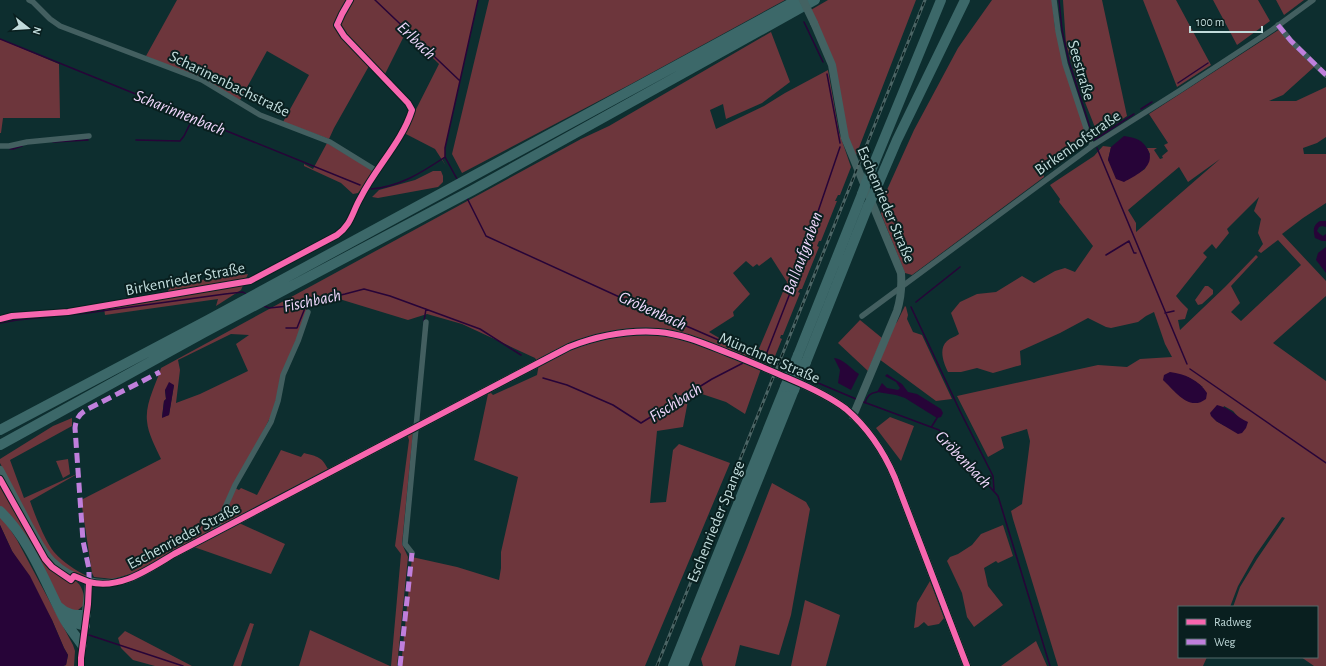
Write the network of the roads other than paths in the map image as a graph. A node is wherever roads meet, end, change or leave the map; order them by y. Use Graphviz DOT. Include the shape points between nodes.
graph roads {
  1 [pos="29,0"];
  2 [pos="350,0"];
  3 [pos="797,0"];
  4 [pos="803,0"];
  5 [pos="815,0"];
  6 [pos="941,0"];
  7 [pos="965,0"];
  8 [pos="1054,0"];
  9 [pos="1313,0"];
  10 [pos="1278,25"];
  11 [pos="1326,75"];
  12 [pos="89,136"];
  13 [pos="0,146"];
  14 [pos="1092,146"];
  15 [pos="377,171"];
  16 [pos="902,286"];
  17 [pos="255,300"];
  18 [pos="308,312"];
  19 [pos="862,316"];
  20 [pos="0,319"];
  21 [pos="426,322"];
  22 [pos="802,358"];
  23 [pos="790,389"];
  24 [pos="853,416"];
  25 [pos="416,427"];
  26 [pos="0,430"];
  27 [pos="0,445"];
  28 [pos="0,470"];
  29 [pos="0,511"];
  30 [pos="215,533"];
  31 [pos="412,553"];
  32 [pos="89,582"];
  33 [pos="59,607"];
  34 [pos="86,615"];
  35 [pos="64,617"];
  36 [pos="85,626"];
  37 [pos="82,645"];
  38 [pos="81,666"];
  39 [pos="673,666"];
  40 [pos="683,666"];
  41 [pos="967,666"];
  1 -- 15 [label="street, Scharinenbachstraße" via="60,26 202,80 260,115 330,142"];
  2 -- 15 [label="street, Birkenrieder Straße" via="337,25 344,36 412,110 402,133"];
  3 -- 17 [label="highway" via="466,180"];
  4 -- 16 [label="street, Eschenrieder Straße, bridge" via="832,65 845,138 898,267"];
  5 -- 17 [label="highway" via="473,190"];
  6 -- 22 [label="highway, bridge" via="866,183"];
  7 -- 22 [label="highway, bridge" via="897,140"];
  8 -- 14 [label="street, Seestraße" via="1065,64"];
  9 -- 10 [label="street, Birkenhofstraße"];
  10 -- 11 [label="street"];
  10 -- 14 [label="street, Birkenhofstraße"];
  12 -- 13 [label="street"];
  14 -- 16 [label="street, Birkenhofstraße"];
  15 -- 20 [label="street, Birkenrieder Straße" via="360,197 345,229 250,281 68,312"];
  16 -- 19 [label="street, Birkenhofstraße"];
  16 -- 24 [label="street, Eschenrieder Straße" via="897,311"];
  17 -- 26 [label="highway"];
  17 -- 27 [label="highway"];
  18 -- 30 [label="street" via="283,375 271,422 235,485 214,530"];
  21 -- 25 [label="street"];
  22 -- 23 [label="highway, bridge"];
  23 -- 39 [label="highway, Eschenrieder Spange"];
  23 -- 40 [label="highway, Eschenrieder Spange"];
  24 -- 25 [label="street, Münchner Straße" via="830,398 754,363 695,340 648,332 612,335 569,347"];
  24 -- 41 [label="street, Münchner Straße" via="878,445 893,472"];
  25 -- 30 [label="street, Eschenrieder Straße"];
  25 -- 31 [label="street" via="405,544"];
  28 -- 32 [label="street, Eschenrieder Straße" via="41,548 65,572"];
  29 -- 33 [label="highway" via="21,536"];
  30 -- 32 [label="street, Eschenrieder Straße" via="128,579 105,583"];
  32 -- 34 [label="street"];
  33 -- 34 [label="highway" via="70,614"];
  33 -- 35 [label="highway"];
  34 -- 36 [label="street"];
  35 -- 36 [label="highway"];
  35 -- 37 [label="highway"];
  36 -- 37 [label="street"];
  37 -- 38 [label="street"];
}
